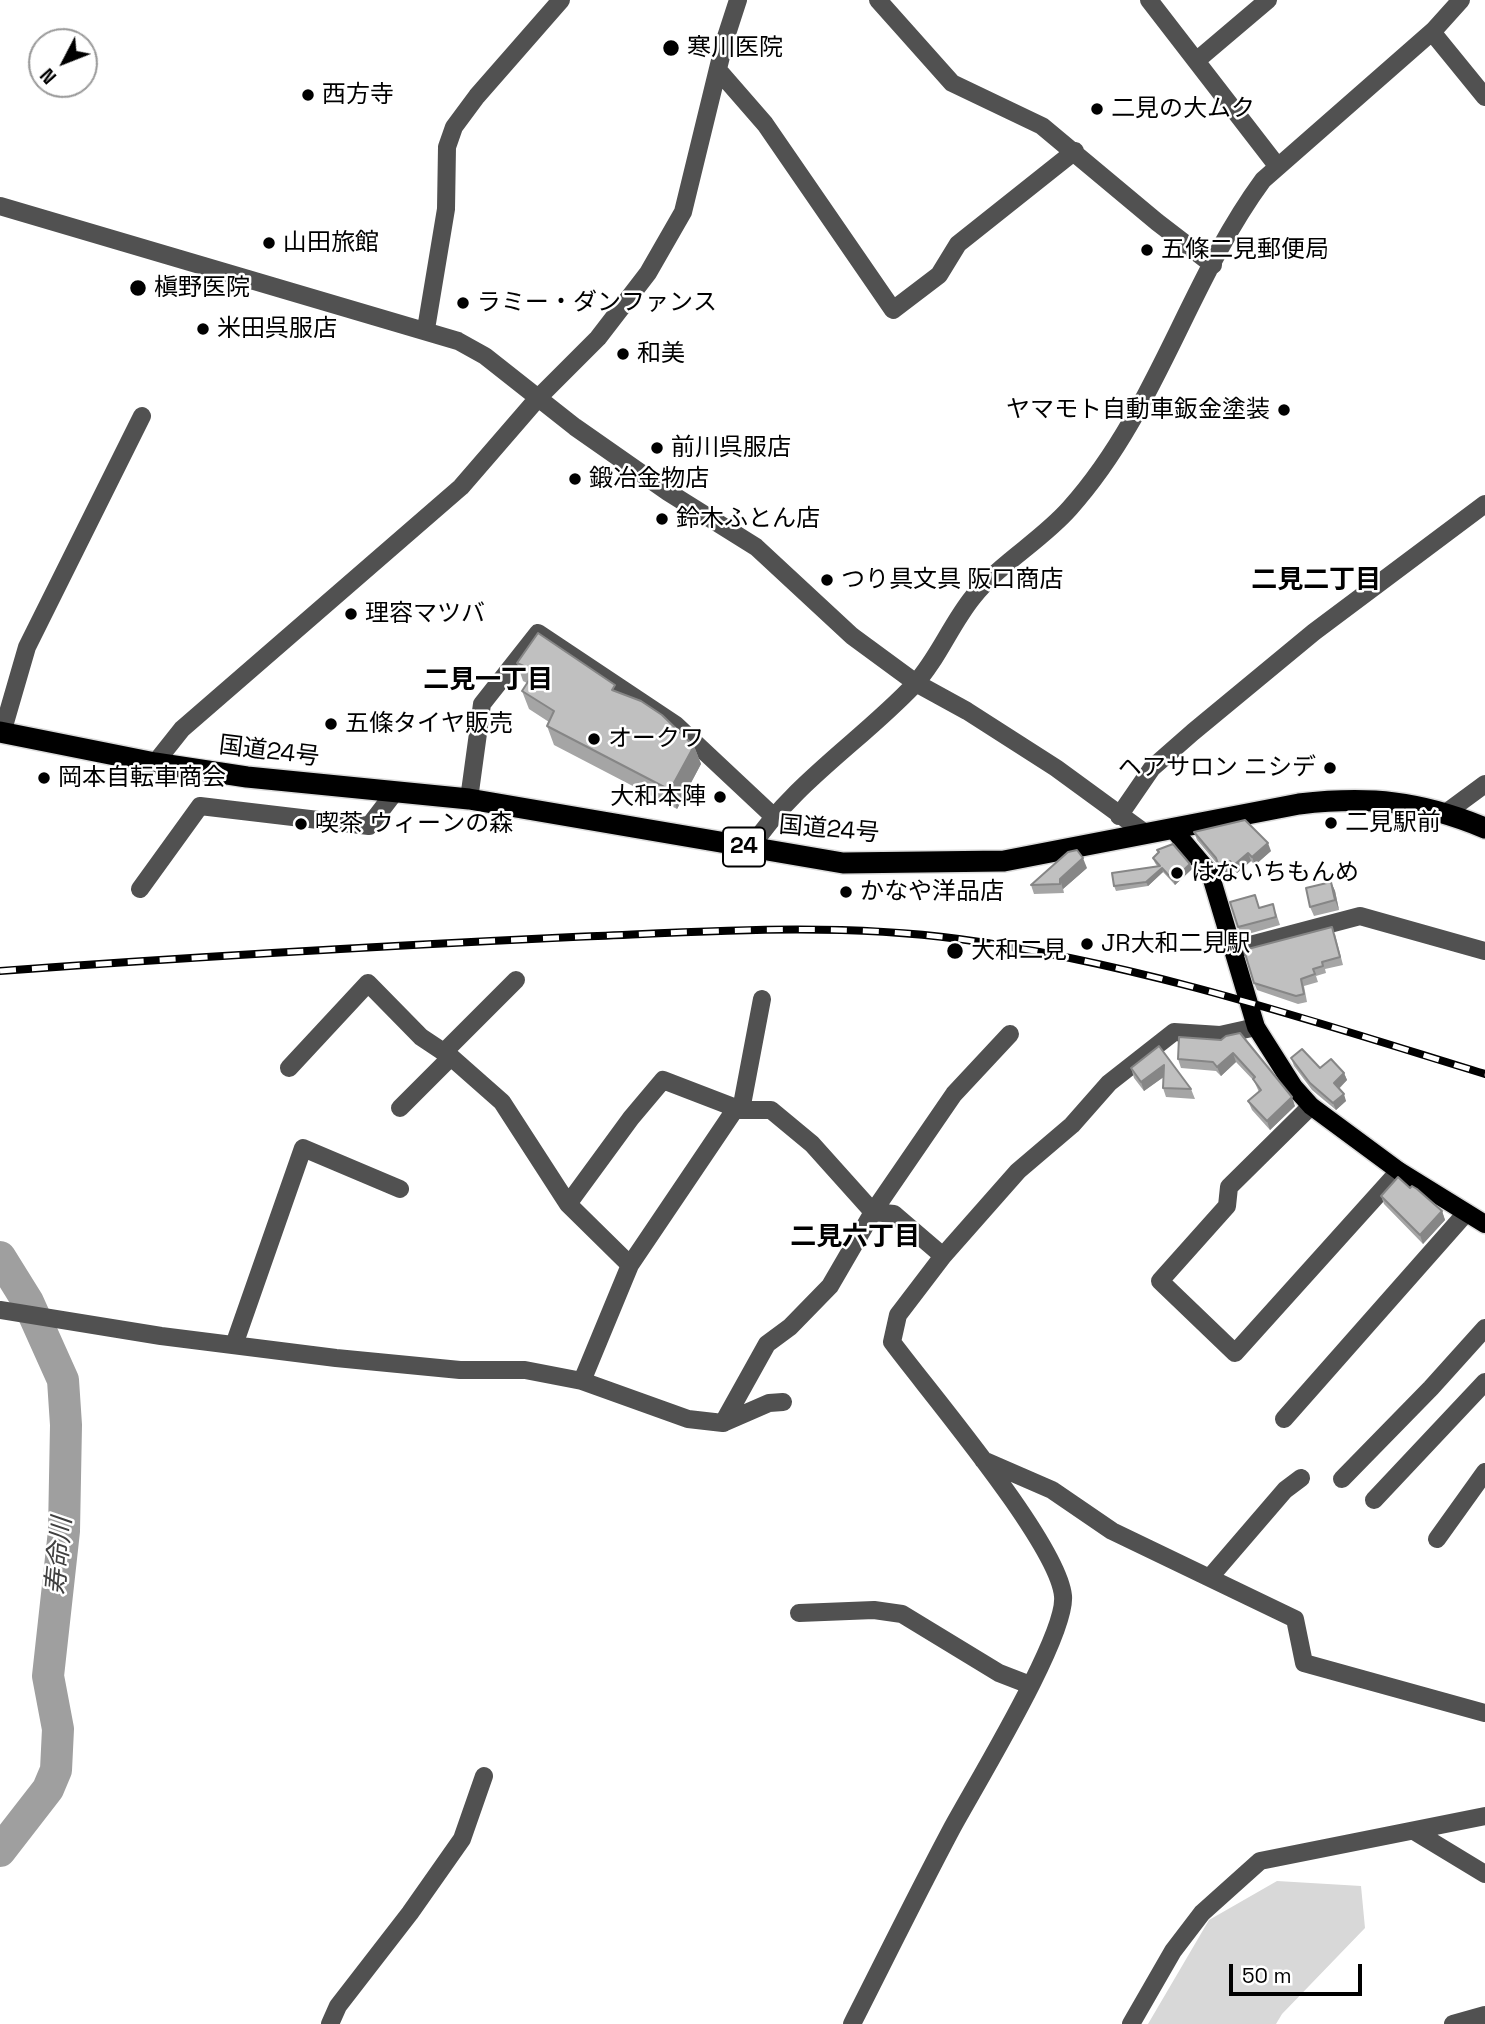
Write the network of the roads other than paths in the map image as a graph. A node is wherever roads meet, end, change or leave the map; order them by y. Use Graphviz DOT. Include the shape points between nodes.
graph roads {
  1 [pos="561,0"];
  2 [pos="738,0"];
  3 [pos="878,0"];
  4 [pos="1150,0"];
  5 [pos="1268,0"];
  6 [pos="1461,0"];
  7 [pos="1432,32"];
  8 [pos="1196,61"];
  9 [pos="718,70"];
  10 [pos="1485,97"];
  11 [pos="1074,150"];
  12 [pos="1278,167"];
  13 [pos="0,206"];
  14 [pos="1213,265"];
  15 [pos="426,329"];
  16 [pos="538,398"];
  17 [pos="142,416"];
  18 [pos="1485,504"];
  19 [pos="916,683"];
  20 [pos="1,733"];
  21 [pos="155,763"];
  22 [pos="1485,784"];
  23 [pos="395,792"];
  24 [pos="469,799"];
  25 [pos="1447,812"];
  26 [pos="772,815"];
  27 [pos="1119,816"];
  28 [pos="1172,828"];
  29 [pos="1485,828"];
  30 [pos="1145,833"];
  31 [pos="750,849"];
  32 [pos="140,889"];
  33 [pos="1235,949"];
  34 [pos="1485,951"];
  35 [pos="516,981"];
  36 [pos="762,999"];
  37 [pos="1256,1027"];
  38 [pos="1010,1034"];
  39 [pos="448,1055"];
  40 [pos="289,1068"];
  41 [pos="1311,1106"];
  42 [pos="400,1108"];
  43 [pos="738,1109"];
  44 [pos="1399,1171"];
  45 [pos="400,1189"];
  46 [pos="568,1204"];
  47 [pos="873,1212"];
  48 [pos="1466,1213"];
  49 [pos="1485,1224"];
  50 [pos="943,1256"];
  51 [pos="630,1265"];
  52 [pos="0,1311"];
  53 [pos="1485,1328"];
  54 [pos="234,1345"];
  55 [pos="582,1381"];
  56 [pos="1485,1382"];
  57 [pos="783,1402"];
  58 [pos="1284,1419"];
  59 [pos="723,1423"];
  60 [pos="979,1458"];
  61 [pos="1485,1472"];
  62 [pos="1301,1478"];
  63 [pos="1342,1479"];
  64 [pos="1374,1500"];
  65 [pos="1437,1539"];
  66 [pos="1211,1576"];
  67 [pos="799,1613"];
  68 [pos="1030,1685"];
  69 [pos="1485,1713"];
  70 [pos="484,1776"];
  71 [pos="1485,1816"];
  72 [pos="1414,1831"];
  73 [pos="1485,1874"];
  74 [pos="1485,2015"];
  75 [pos="330,2024"];
  76 [pos="852,2024"];
  77 [pos="1131,2024"];
  78 [pos="1453,2024"];
  1 -- 15 [label="street" via="454,127 447,147 446,209"];
  2 -- 9 [label="street"];
  3 -- 11 [label="street" via="953,83 1042,126"];
  4 -- 8 [label="street"];
  5 -- 8 [label="street"];
  6 -- 7 [label="street"];
  7 -- 10 [label="street"];
  7 -- 12 [label="street"];
  8 -- 12 [label="street"];
  9 -- 11 [label="street" via="765,124 893,310 939,275 958,244"];
  9 -- 16 [label="street" via="683,212 648,273 598,338"];
  11 -- 14 [label="street"];
  12 -- 14 [label="street" via="1246,204"];
  13 -- 15 [label="street"];
  14 -- 19 [label="street" via="1152,387 1108,458 1071,508 999,568 972,598"];
  15 -- 16 [label="street" via="485,356"];
  16 -- 19 [label="street" via="668,492 756,547 852,636"];
  16 -- 21 [label="street" via="461,487 182,729"];
  17 -- 20 [label="street" via="27,647"];
  18 -- 27 [label="street" via="1314,632 1193,732 1152,768"];
  19 -- 26 [label="street"];
  19 -- 27 [label="street" via="1056,768"];
  20 -- 21 [label="highway, 国道24号 / 24"];
  21 -- 23 [label="highway, 国道24号 / 24"];
  22 -- 25 [label="street"];
  23 -- 24 [label="highway, 国道24号 / 24"];
  23 -- 32 [label="street" via="369,826 200,806"];
  24 -- 26 [label="street" via="482,704 538,633 677,725"];
  24 -- 31 [label="highway, 国道24号 / 24"];
  25 -- 28 [label="highway, 国道24号 / 24" via="1393,801 1346,799"];
  25 -- 29 [label="highway, 国道24号 / 24"];
  26 -- 31 [label="street"];
  27 -- 30 [label="street"];
  28 -- 30 [label="highway, 国道24号 / 24"];
  28 -- 33 [label="main road" via="1210,873"];
  30 -- 31 [label="highway, 国道24号 / 24" via="1004,861 843,863"];
  33 -- 34 [label="street" via="1360,915"];
  33 -- 37 [label="main road"];
  35 -- 39 [label="street"];
  36 -- 43 [label="street"];
  37 -- 41 [label="main road" via="1276,1063"];
  37 -- 50 [label="street" via="1220,1035 1174,1032 1109,1083 1072,1125 1018,1171"];
  38 -- 47 [label="street" via="954,1094"];
  39 -- 40 [label="street" via="421,1037 368,982"];
  39 -- 42 [label="street"];
  39 -- 46 [label="street" via="502,1102"];
  41 -- 44 [label="main road"];
  41 -- 44 [label="street" via="1229,1187 1227,1206 1160,1281 1235,1353"];
  43 -- 46 [label="street" via="663,1080"];
  43 -- 47 [label="street" via="771,1110 812,1144"];
  43 -- 51 [label="street"];
  44 -- 48 [label="main road"];
  45 -- 54 [label="street" via="303,1148"];
  46 -- 51 [label="street"];
  47 -- 50 [label="street" via="894,1214"];
  47 -- 59 [label="street" via="830,1286 767,1344"];
  48 -- 49 [label="main road"];
  48 -- 58 [label="street"];
  50 -- 60 [label="street" via="898,1315 892,1342"];
  51 -- 55 [label="street"];
  52 -- 54 [label="street"];
  53 -- 63 [label="street"];
  54 -- 55 [label="street" via="460,1370 525,1370"];
  55 -- 59 [label="street" via="688,1419"];
  56 -- 64 [label="street"];
  57 -- 59 [label="street" via="769,1403"];
  60 -- 66 [label="street" via="1052,1490 1112,1531"];
  60 -- 68 [label="street" via="1026,1520 1052,1565 1063,1597 1057,1630"];
  61 -- 65 [label="street"];
  62 -- 66 [label="street" via="1285,1490"];
  66 -- 69 [label="street" via="1295,1619 1304,1663"];
  67 -- 68 [label="street" via="874,1610 902,1614 999,1673"];
  68 -- 76 [label="street"];
  70 -- 75 [label="street" via="463,1839 338,2006"];
  71 -- 72 [label="street"];
  72 -- 73 [label="street"];
  72 -- 77 [label="street" via="1260,1861 1202,1913 1173,1951"];
  74 -- 78 [label="street"];
}
